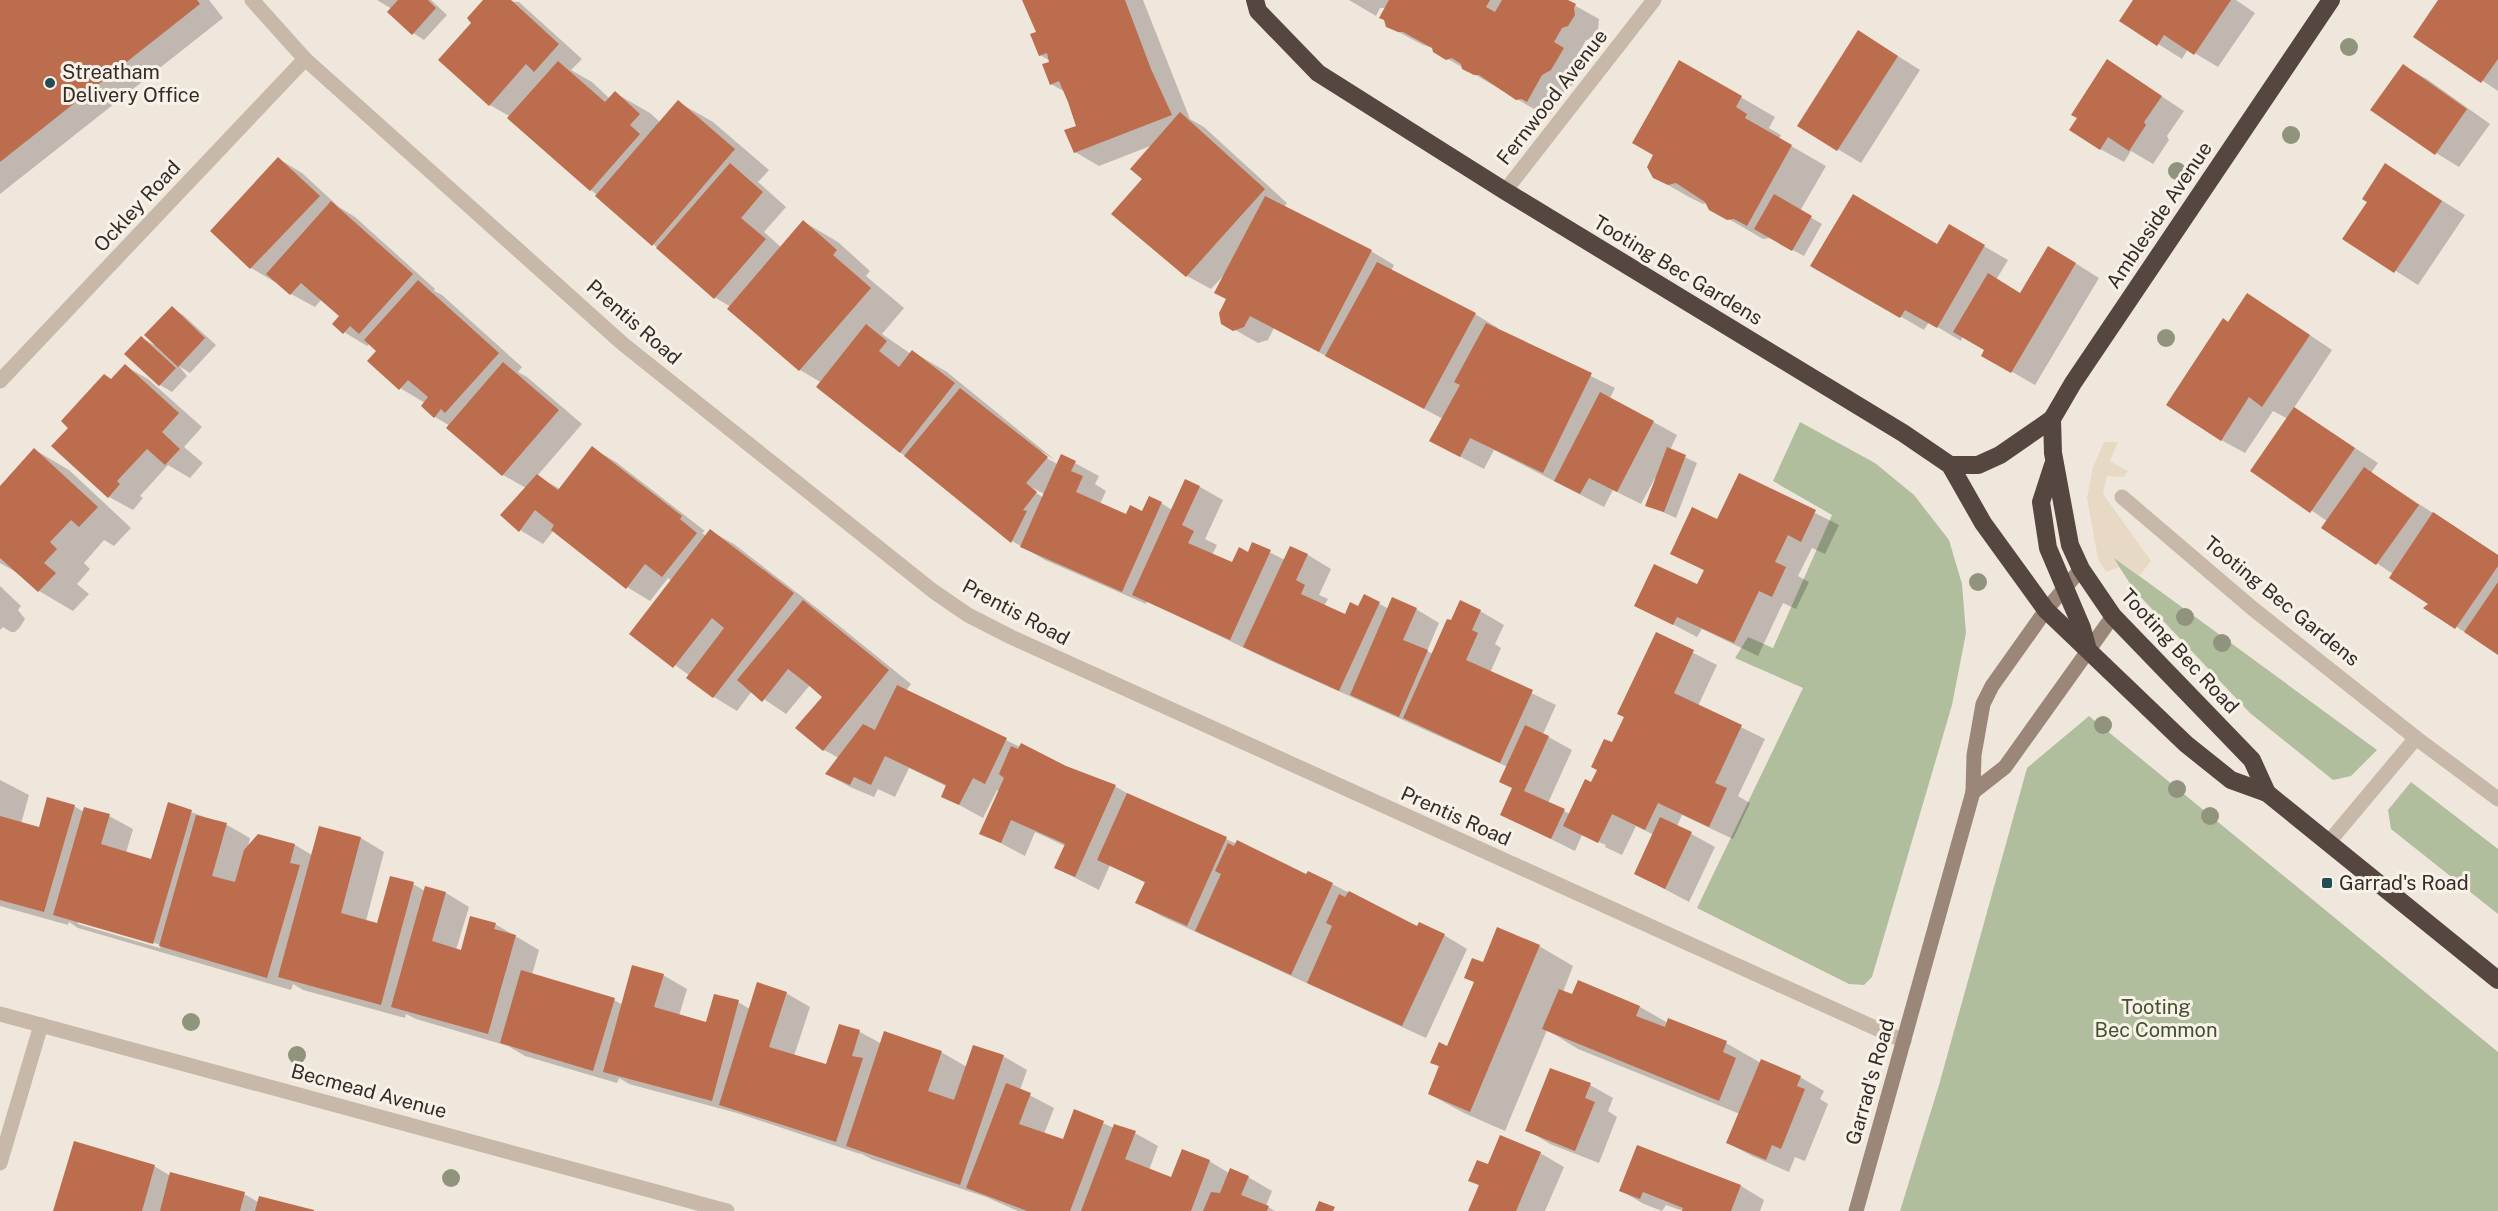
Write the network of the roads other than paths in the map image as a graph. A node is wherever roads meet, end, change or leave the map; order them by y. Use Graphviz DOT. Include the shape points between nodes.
graph roads {
  1 [pos="252,0"];
  2 [pos="1255,0"];
  3 [pos="1654,0"];
  4 [pos="2331,0"];
  5 [pos="305,59"];
  6 [pos="1504,191"];
  7 [pos="0,381"];
  8 [pos="2052,418"];
  9 [pos="1950,465"];
  10 [pos="2053,465"];
  11 [pos="2121,497"];
  12 [pos="2081,569"];
  13 [pos="2064,589"];
  14 [pos="2046,610"];
  15 [pos="2113,616"];
  16 [pos="2088,652"];
  17 [pos="2416,738"];
  18 [pos="1973,792"];
  19 [pos="2267,793"];
  20 [pos="2498,799"];
  21 [pos="2328,843"];
  22 [pos="2498,980"];
  23 [pos="0,1014"];
  24 [pos="41,1024"];
  25 [pos="1904,1041"];
  26 [pos="0,1163"];
  27 [pos="727,1211"];
  28 [pos="1856,1211"];
  1 -- 5 [label="street, Prentis Road"];
  2 -- 6 [label="highway, Tooting Bec Gardens" via="1258,11 1318,73"];
  3 -- 6 [label="street, Fernwood Avenue"];
  4 -- 8 [label="highway, Ambleside Avenue"];
  5 -- 7 [label="street, Ockley Road"];
  5 -- 25 [label="street, Prentis Road" via="623,344 968,615"];
  6 -- 9 [label="highway, Tooting Bec Gardens" via="1904,433"];
  8 -- 9 [label="highway" via="2000,455 1978,465"];
  8 -- 10 [label="highway"];
  9 -- 14 [label="highway, Tooting Bec Gardens" via="1983,523"];
  10 -- 12 [label="highway, Tooting Bec Road" via="2064,502 2070,545"];
  10 -- 13 [label="highway" via="2041,502 2048,548"];
  11 -- 17 [label="street, Tooting Bec Gardens" via="2252,608"];
  12 -- 13 [label="main road, Garrad's Road"];
  12 -- 15 [label="highway, Tooting Bec Road"];
  13 -- 14 [label="main road, Garrad's Road"];
  13 -- 16 [label="highway"];
  14 -- 16 [label="highway, Tooting Bec Road"];
  14 -- 18 [label="main road, Garrad's Road" via="1992,686 1983,705 1974,755"];
  15 -- 16 [label="main road"];
  15 -- 19 [label="highway, Tooting Bec Road" via="2252,759"];
  16 -- 18 [label="main road" via="2005,767"];
  16 -- 19 [label="highway, Tooting Bec Road" via="2158,720 2231,780"];
  17 -- 20 [label="street, Tooting Bec Gardens"];
  17 -- 21 [label="street"];
  18 -- 25 [label="main road, Garrad's Road"];
  19 -- 21 [label="highway, Tooting Bec Road"];
  21 -- 22 [label="highway, Tooting Bec Road"];
  23 -- 24 [label="street, Becmead Avenue"];
  24 -- 26 [label="street"];
  24 -- 27 [label="street, Becmead Avenue"];
  25 -- 28 [label="main road, Garrad's Road"];
}
